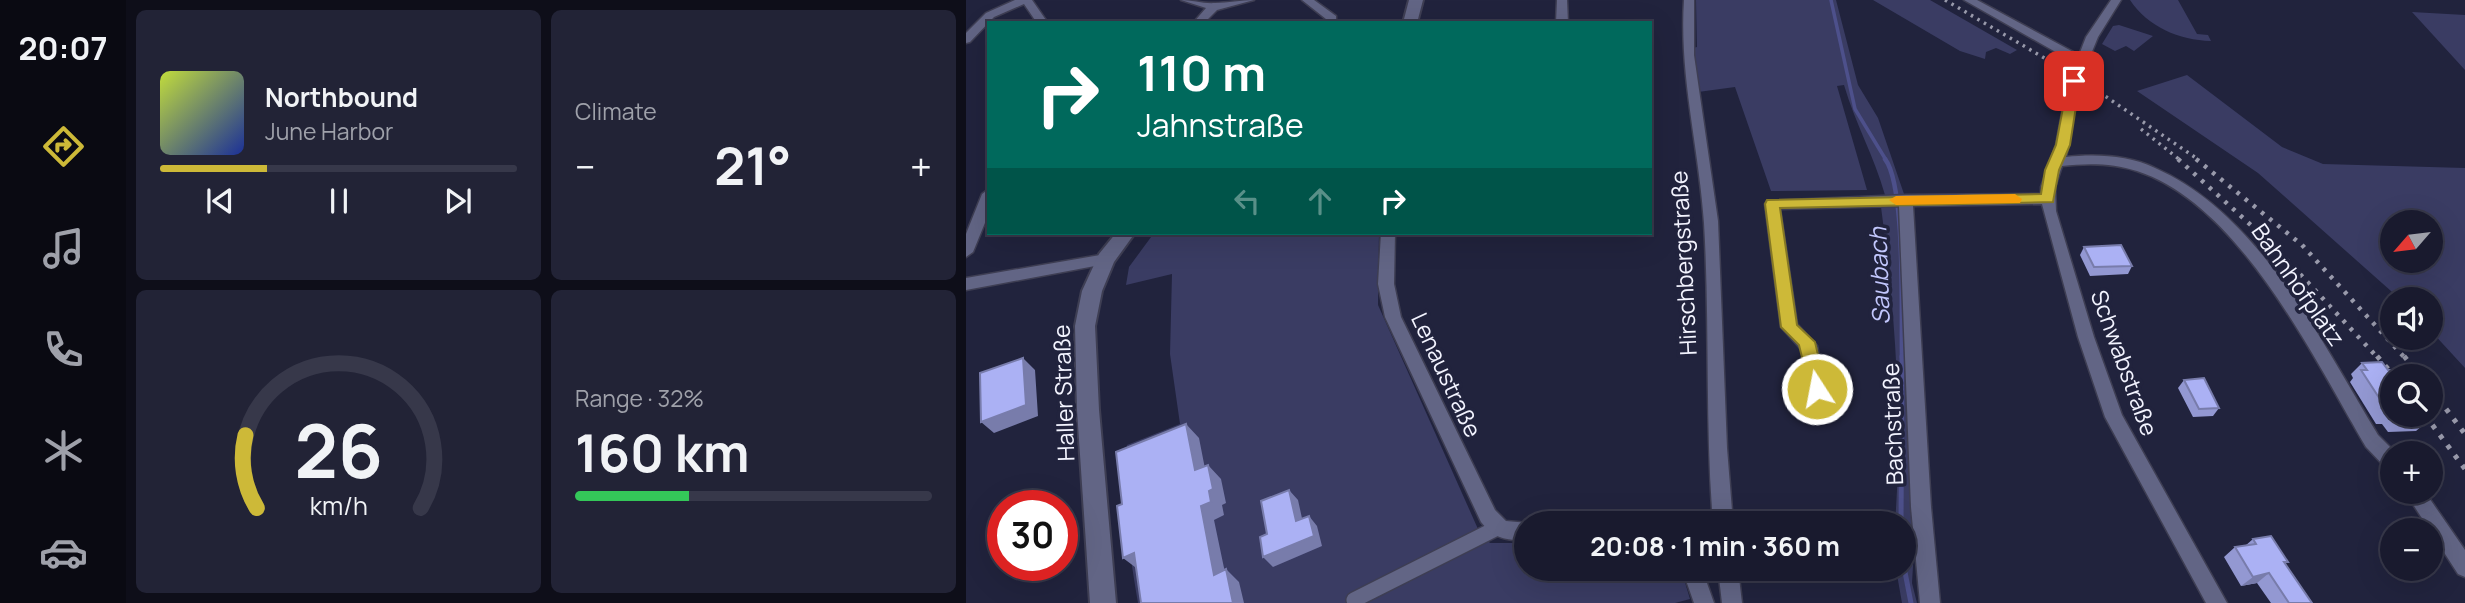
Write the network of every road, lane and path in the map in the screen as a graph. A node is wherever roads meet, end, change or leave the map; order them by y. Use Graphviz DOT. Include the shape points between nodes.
graph roads {
  1 [pos="1026,0"];
  2 [pos="1186,0"];
  3 [pos="1249,0"];
  4 [pos="1307,0"];
  5 [pos="1416,0"];
  6 [pos="1562,0"];
  7 [pos="1689,0"];
  8 [pos="1969,0"];
  9 [pos="2116,0"];
  10 [pos="1213,7"];
  11 [pos="1042,21"];
  12 [pos="1200,21"];
  13 [pos="1331,21"];
  14 [pos="1411,21"];
  15 [pos="1562,21"];
  16 [pos="966,40"];
  17 [pos="2080,61"];
  18 [pos="2060,154"];
  19 [pos="987,199"];
  20 [pos="2048,199"];
  21 [pos="1898,200"];
  22 [pos="1124,235"];
  23 [pos="1388,235"];
  24 [pos="966,252"];
  25 [pos="1106,259"];
  26 [pos="966,284"];
  27 [pos="1817,389"];
  28 [pos="2380,449"];
  29 [pos="2422,504"];
  30 [pos="1722,511"];
  31 [pos="1497,528"];
  32 [pos="1514,532"];
  33 [pos="2465,567"];
  34 [pos="1696,581"];
  35 [pos="1729,581"];
  36 [pos="1353,600"];
  37 [pos="1103,603"];
  38 [pos="1704,603"];
  39 [pos="1732,603"];
  40 [pos="1930,603"];
  41 [pos="2217,603"];
  1 -- 11 [label="street"];
  1 -- 16 [label="street" via="990,15"];
  2 -- 10 [label="street"];
  3 -- 10 [label="street"];
  4 -- 13 [label="street" via="1329,14"];
  5 -- 14 [label="street"];
  6 -- 15 [label="street"];
  7 -- 30 [label="street, Hirschbergstraße" via="1688,46 1711,219 1716,456"];
  8 -- 17 [label="street"];
  9 -- 17 [label="street, Schwabstraße"];
  10 -- 12 [label="street"];
  17 -- 18 [label="street, Schwabstraße"];
  18 -- 20 [label="street, Schwabstraße"];
  18 -- 28 [label="street, Bahnhofplatz" via="2152,172 2198,201 2227,228 2280,293"];
  19 -- 24 [label="street"];
  20 -- 21 [label="street"];
  20 -- 41 [label="street, Schwabstraße" via="2086,337 2112,411"];
  21 -- 27 [label="street" via="1772,204 1789,327 1807,342"];
  21 -- 40 [label="street, Bachstraße"];
  22 -- 25 [label="street, Haller Straße"];
  23 -- 31 [label="street, Lenaustraße" via="1386,284 1393,317"];
  25 -- 26 [label="street"];
  25 -- 37 [label="street, Haller Straße" via="1092,291 1085,326"];
  29 -- 33 [label="street"];
  31 -- 32 [label="street"];
  31 -- 36 [label="street"];
  34 -- 38 [label="street"];
  35 -- 39 [label="street"];
}
